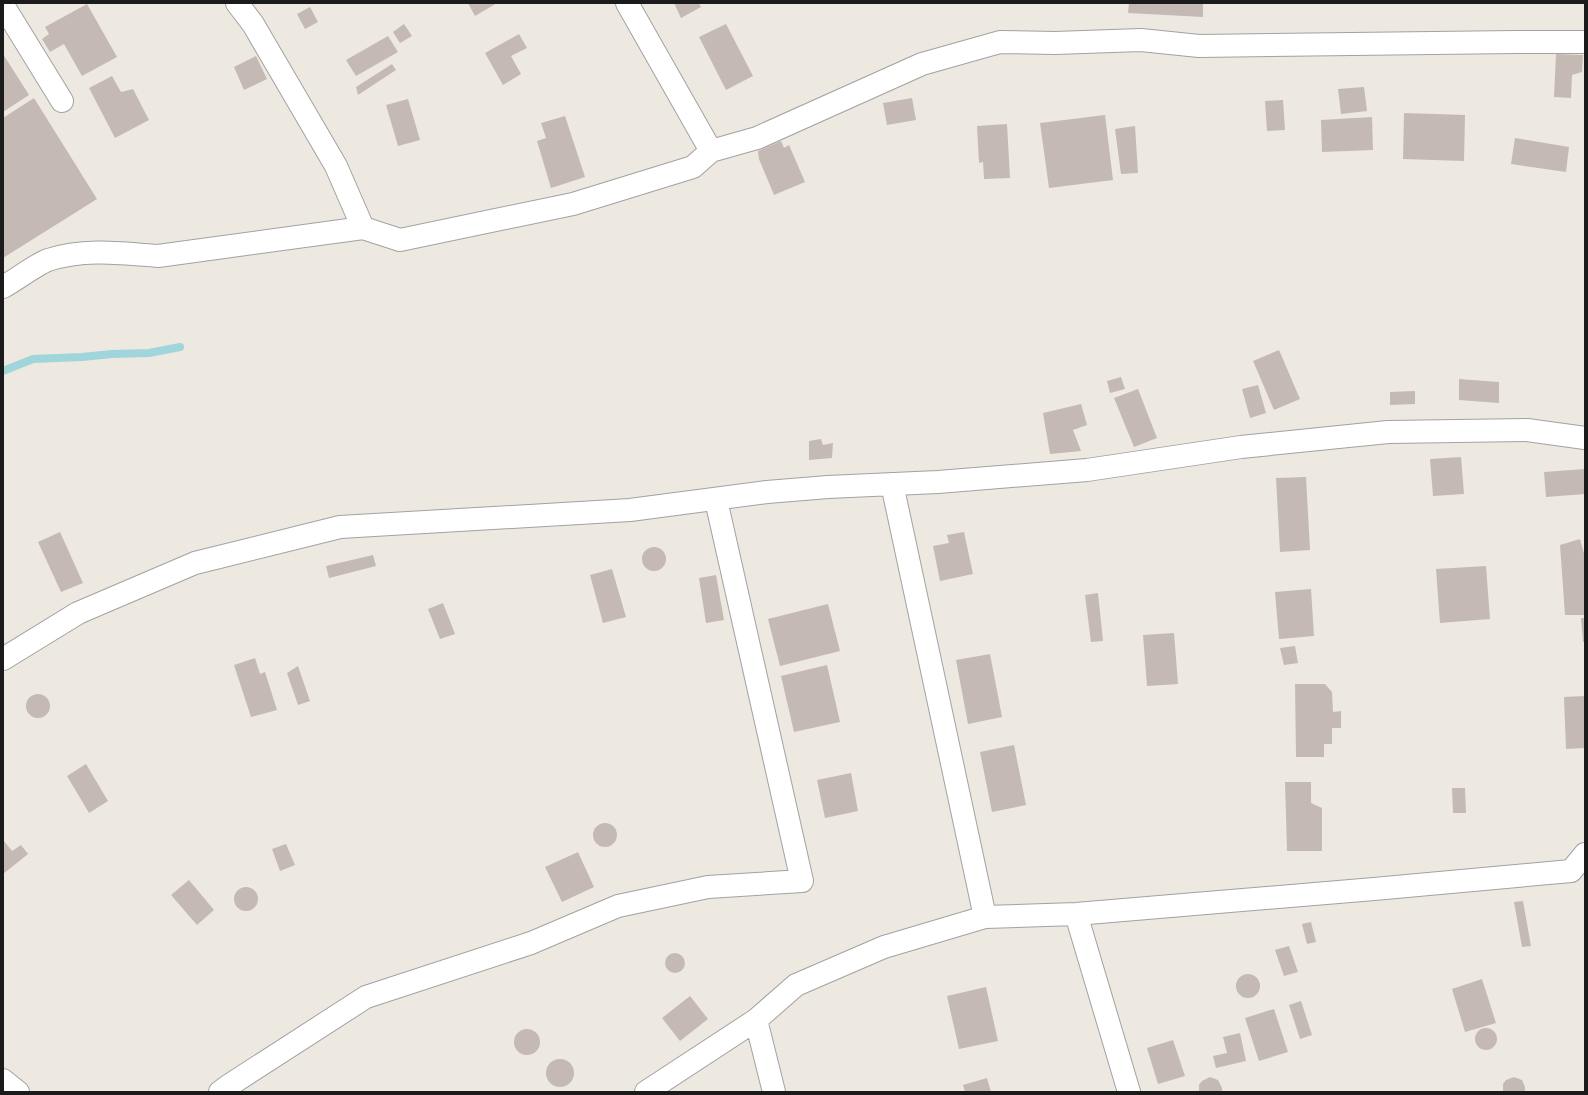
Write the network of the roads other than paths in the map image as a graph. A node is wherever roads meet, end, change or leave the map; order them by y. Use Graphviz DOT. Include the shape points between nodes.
graph roads {
  1 [pos="237,3"];
  2 [pos="627,3"];
  3 [pos="3,5"];
  4 [pos="1585,42"];
  5 [pos="62,101"];
  6 [pos="712,151"];
  7 [pos="363,228"];
  8 [pos="3,287"];
  9 [pos="1585,438"];
  10 [pos="892,484"];
  11 [pos="716,500"];
  12 [pos="3,659"];
  13 [pos="1585,854"];
  14 [pos="1076,914"];
  15 [pos="985,917"];
  16 [pos="756,1020"];
  17 [pos="3,1080"];
  18 [pos="18,1092"];
  19 [pos="220,1092"];
  20 [pos="646,1092"];
  21 [pos="774,1092"];
  22 [pos="1129,1092"];
  1 -- 7 [label="street" via="253,24 336,166"];
  2 -- 6 [label="street"];
  3 -- 5 [label="street"];
  4 -- 6 [label="street" via="1199,46 1141,40 1000,42 922,64 757,138"];
  6 -- 7 [label="street" via="693,167 573,204 400,240"];
  7 -- 8 [label="street" via="158,256 77,253 47,260"];
  9 -- 10 [label="street" via="1527,430 1388,432 1241,447 1087,470"];
  10 -- 11 [label="street" via="767,492"];
  10 -- 15 [label="street"];
  11 -- 12 [label="street" via="630,510 340,527 195,563 78,613"];
  11 -- 19 [label="street" via="802,881 708,887 618,906 531,943 366,998"];
  13 -- 14 [label="street" via="1570,870"];
  14 -- 15 [label="street"];
  14 -- 22 [label="street"];
  15 -- 16 [label="street" via="884,947 796,986"];
  16 -- 20 [label="street"];
  16 -- 21 [label="street"];
  17 -- 18 [label="street"];
}
